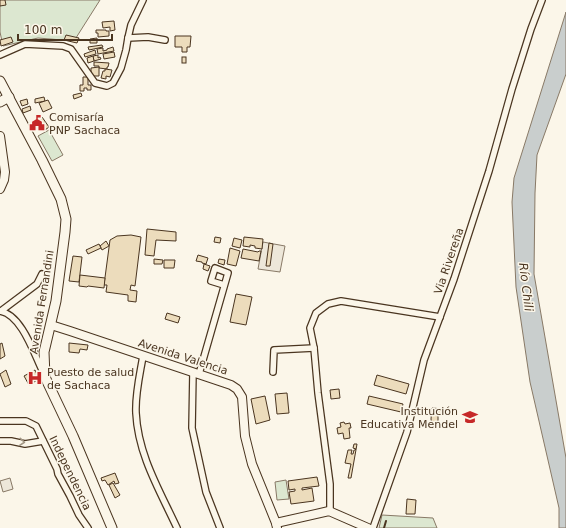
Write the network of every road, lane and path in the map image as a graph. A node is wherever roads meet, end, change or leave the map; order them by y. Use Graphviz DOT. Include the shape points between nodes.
graph roads {
  1 [pos="143,0"];
  2 [pos="542,0"];
  3 [pos="128,38"];
  4 [pos="165,40"];
  5 [pos="0,55"];
  6 [pos="0,81"];
  7 [pos="9,97"];
  8 [pos="0,102"];
  9 [pos="0,136"];
  10 [pos="0,189"];
  11 [pos="42,274"];
  12 [pos="224,285"];
  13 [pos="1,311"];
  14 [pos="440,318"];
  15 [pos="51,325"];
  16 [pos="314,348"];
  17 [pos="143,356"];
  18 [pos="273,372"];
  19 [pos="196,373"];
  20 [pos="45,376"];
  21 [pos="0,421"];
  22 [pos="0,441"];
  23 [pos="44,441"];
  24 [pos="329,512"];
  25 [pos="277,526"];
  26 [pos="88,528"];
  27 [pos="112,528"];
  28 [pos="177,528"];
  29 [pos="220,528"];
  30 [pos="368,528"];
  31 [pos="373,528"];
  1 -- 3 [label="street"];
  2 -- 14 [label="street, Via Rivereña"];
  3 -- 4 [label="street" via="148,37"];
  3 -- 5 [label="street" via="120,68 113,83 107,86 96,83 71,49 63,46 24,44"];
  6 -- 7 [label="main road, Avenida Fernandini"];
  7 -- 8 [label="main road"];
  7 -- 15 [label="main road, Avenida Fernandini" via="61,199 65,214 65,232"];
  9 -- 10 [label="street" via="5,172"];
  11 -- 13 [label="street" via="37,284"];
  12 -- 19 [label="street"];
  13 -- 20 [label="street" via="6,312 20,325"];
  14 -- 16 [label="street" via="341,301 328,304 316,313 310,328"];
  14 -- 31 [label="street, Via Rivereña" via="424,360 407,432"];
  15 -- 17 [label="street, Avenida Valencia"];
  15 -- 20 [label="main road, Avenida Fernandini" via="44,352"];
  16 -- 18 [label="street" via="274,350"];
  16 -- 24 [label="street" via="330,484"];
  17 -- 19 [label="street, Avenida Valencia"];
  17 -- 28 [label="street" via="137,387 138,434 145,459"];
  19 -- 25 [label="street, Avenida Valencia" via="231,385 242,397 245,436 252,464"];
  19 -- 29 [label="street" via="192,428 206,492"];
  20 -- 27 [label="main road, Avenida Fernandini"];
  21 -- 23 [label="street, Independencia" via="26,422 36,426"];
  22 -- 23 [label="street, one-way" via="25,444"];
  23 -- 26 [label="street, Independencia" via="58,474"];
  24 -- 25 [label="street"];
  24 -- 30 [label="street"];
}
